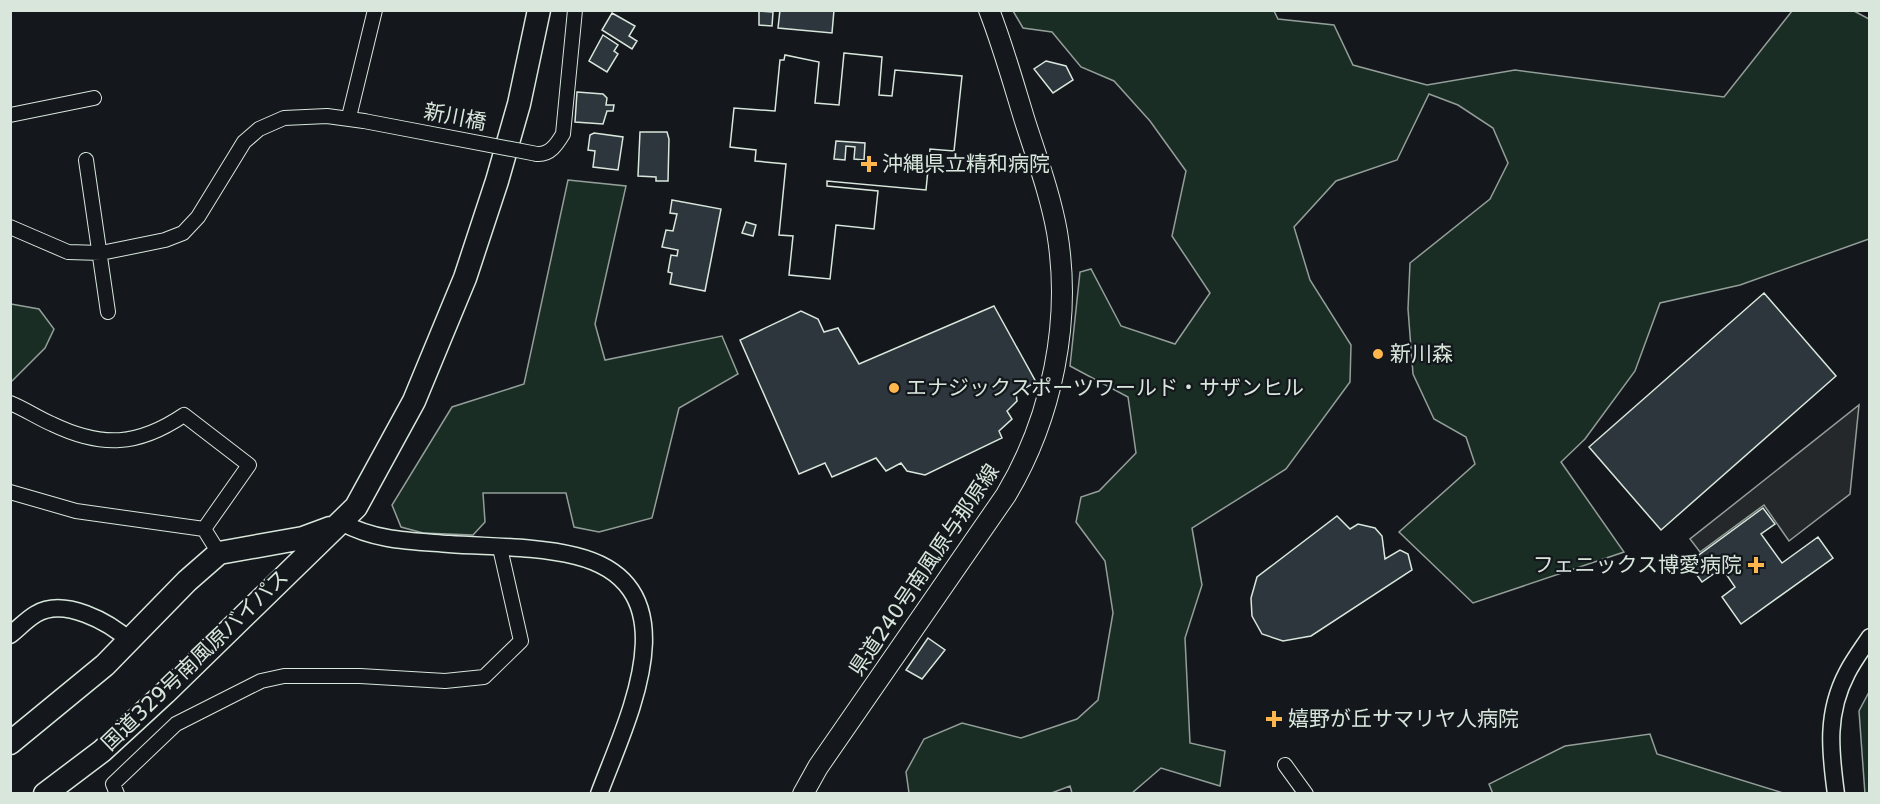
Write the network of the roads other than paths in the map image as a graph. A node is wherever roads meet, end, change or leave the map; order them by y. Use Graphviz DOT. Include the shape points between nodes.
graph roads {
  1 [pos="375,10"];
  2 [pos="539,10"];
  3 [pos="575,10"];
  4 [pos="989,10"];
  5 [pos="94,98"];
  6 [pos="10,115"];
  7 [pos="349,117"];
  8 [pos="86,160"];
  9 [pos="10,227"];
  10 [pos="101,253"];
  11 [pos="108,312"];
  12 [pos="10,404"];
  13 [pos="10,492"];
  14 [pos="343,523"];
  15 [pos="204,528"];
  16 [pos="500,548"];
  17 [pos="219,553"];
  18 [pos="10,635"];
  19 [pos="1869,637"];
  20 [pos="130,641"];
  21 [pos="10,743"];
  22 [pos="1285,765"];
  23 [pos="45,794"];
  24 [pos="117,794"];
  25 [pos="599,794"];
  26 [pos="803,794"];
  27 [pos="1306,794"];
  28 [pos="1836,794"];
  1 -- 7 [label="street"];
  2 -- 14 [label="highway, 国道329号南風原バイパス" via="497,181 451,315 400,431"];
  3 -- 7 [label="street, 新川橋, bridge" via="563,134 554,148 541,155"];
  4 -- 26 [label="main road, 県道240号南風原与那原線" via="1013,76 1057,231 1061,314 1048,395 1028,451 1001,502"];
  5 -- 6 [label="street"];
  7 -- 10 [label="street, 新川橋" via="284,118 259,129 244,142 198,217 183,232 165,240"];
  8 -- 10 [label="street"];
  9 -- 10 [label="street, 新川橋" via="68,252"];
  10 -- 11 [label="street"];
  12 -- 15 [label="street" via="93,441 127,441 162,429 184,415 249,465"];
  13 -- 15 [label="street" via="76,511"];
  14 -- 16 [label="street" via="376,538"];
  14 -- 17 [label="highway, 国道329号南風原バイパス" via="303,538"];
  14 -- 23 [label="highway, 国道329号南風原バイパス" via="292,567 102,751"];
  15 -- 17 [label="street"];
  16 -- 24 [label="street" via="521,641 484,677 445,681 284,676 261,681 176,724 113,784"];
  16 -- 25 [label="street" via="560,553 599,563 615,574 640,608 645,658 638,690"];
  17 -- 20 [label="highway"];
  18 -- 20 [label="street" via="38,613 58,609 79,612"];
  19 -- 28 [label="street" via="1848,670 1833,711 1829,746"];
  20 -- 21 [label="highway"];
  22 -- 27 [label="street"];
}
